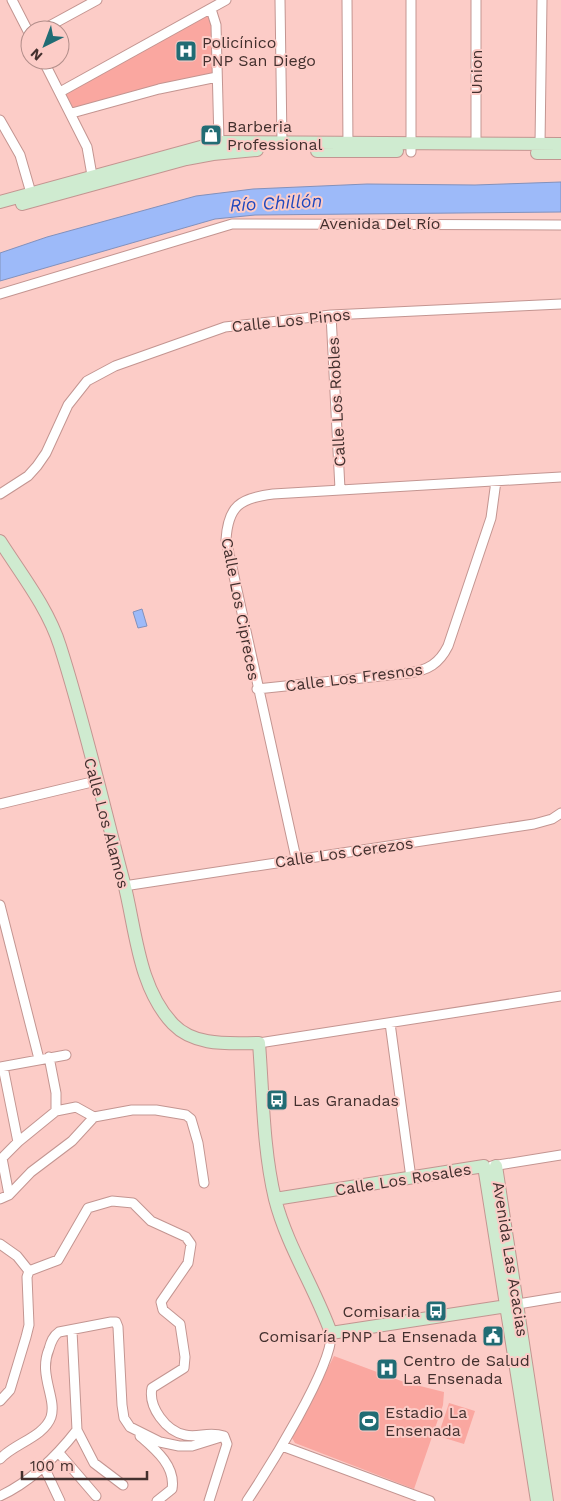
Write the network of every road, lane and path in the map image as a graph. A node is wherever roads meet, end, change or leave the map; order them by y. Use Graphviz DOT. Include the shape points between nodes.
graph roads {
  1 [pos="12,0"];
  2 [pos="97,0"];
  3 [pos="226,0"];
  4 [pos="280,0"];
  5 [pos="347,0"];
  6 [pos="411,0"];
  7 [pos="476,0"];
  8 [pos="542,0"];
  9 [pos="211,9"];
  10 [pos="22,20"];
  11 [pos="60,20"];
  12 [pos="48,70"];
  13 [pos="217,77"];
  14 [pos="60,92"];
  15 [pos="72,113"];
  16 [pos="0,120"];
  17 [pos="219,142"];
  18 [pos="282,142"];
  19 [pos="476,144"];
  20 [pos="540,144"];
  21 [pos="561,144"];
  22 [pos="348,147"];
  23 [pos="410,147"];
  24 [pos="561,153"];
  25 [pos="93,180"];
  26 [pos="31,192"];
  27 [pos="0,202"];
  28 [pos="0,210"];
  29 [pos="561,225"];
  30 [pos="0,294"];
  31 [pos="561,304"];
  32 [pos="331,315"];
  33 [pos="561,477"];
  34 [pos="496,481"];
  35 [pos="340,489"];
  36 [pos="0,494"];
  37 [pos="0,541"];
  38 [pos="257,689"];
  39 [pos="96,781"];
  40 [pos="0,804"];
  41 [pos="561,812"];
  42 [pos="296,858"];
  43 [pos="124,886"];
  44 [pos="0,906"];
  45 [pos="561,996"];
  46 [pos="390,1023"];
  47 [pos="259,1043"];
  48 [pos="66,1055"];
  49 [pos="44,1058"];
  50 [pos="2,1067"];
  51 [pos="56,1111"];
  52 [pos="94,1117"];
  53 [pos="18,1142"];
  54 [pos="561,1155"];
  55 [pos="490,1166"];
  56 [pos="411,1178"];
  57 [pos="204,1183"];
  58 [pos="4,1197"];
  59 [pos="275,1199"];
  60 [pos="0,1244"];
  61 [pos="29,1270"];
  62 [pos="561,1298"];
  63 [pos="512,1305"];
  64 [pos="72,1331"];
  65 [pos="331,1333"];
  66 [pos="0,1401"];
  67 [pos="130,1428"];
  68 [pos="77,1430"];
  69 [pos="224,1436"];
  70 [pos="282,1446"];
  71 [pos="59,1453"];
  72 [pos="0,1459"];
  73 [pos="44,1467"];
  74 [pos="123,1485"];
  75 [pos="6,1496"];
  76 [pos="96,1496"];
  77 [pos="60,1501"];
  78 [pos="157,1501"];
  79 [pos="209,1501"];
  80 [pos="247,1501"];
  81 [pos="430,1501"];
  82 [pos="537,1501"];
  83 [pos="547,1501"];
  1 -- 10 [label="street"];
  2 -- 11 [label="street"];
  3 -- 9 [label="street"];
  4 -- 18 [label="street"];
  5 -- 22 [label="street"];
  6 -- 23 [label="street"];
  7 -- 19 [label="street, Union"];
  8 -- 20 [label="street"];
  9 -- 13 [label="street" via="216,25"];
  9 -- 14 [label="street"];
  12 -- 14 [label="street"];
  13 -- 15 [label="street"];
  13 -- 17 [label="street"];
  14 -- 15 [label="street"];
  15 -- 25 [label="street" via="87,147"];
  16 -- 26 [label="street" via="20,155"];
  17 -- 18 [label="street"];
  17 -- 25 [label="street"];
  18 -- 22 [label="street"];
  19 -- 20 [label="street"];
  19 -- 23 [label="street"];
  20 -- 21 [label="street"];
  22 -- 23 [label="street"];
  22 -- 25 [label="street" via="213,154"];
  23 -- 24 [label="street"];
  25 -- 26 [label="street"];
  25 -- 28 [label="street"];
  26 -- 27 [label="street"];
  29 -- 30 [label="street, Avenida Del Río" via="232,224"];
  31 -- 32 [label="street, Calle Los Pinos"];
  32 -- 35 [label="street, Calle Los Robles"];
  32 -- 36 [label="street, Calle Los Pinos" via="225,327 100,373 76,392 37,466 28,476"];
  33 -- 34 [label="street, Calle Los Cipreces"];
  34 -- 35 [label="street, Calle Los Cipreces"];
  34 -- 38 [label="street, Calle Los Fresnos" via="491,518 448,646 434,666 409,673"];
  35 -- 38 [label="street, Calle Los Cipreces" via="254,496 242,501 232,511 226,540"];
  37 -- 39 [label="street, Calle Los Alamos" via="31,590 59,644"];
  38 -- 42 [label="street, Calle Los Cipreces"];
  39 -- 40 [label="street"];
  39 -- 43 [label="street, Calle Los Alamos"];
  41 -- 42 [label="street, Calle Los Cerezos" via="552,819 534,824"];
  42 -- 43 [label="street, Calle Los Cerezos"];
  43 -- 47 [label="street, Calle Los Alamos" via="149,991 160,1009 175,1026 191,1037 210,1042"];
  44 -- 49 [label="street"];
  45 -- 46 [label="street"];
  46 -- 47 [label="street"];
  46 -- 56 [label="street"];
  47 -- 59 [label="street"];
  48 -- 49 [label="street"];
  49 -- 50 [label="street"];
  49 -- 51 [label="street" via="56,1093"];
  50 -- 53 [label="street"];
  51 -- 52 [label="street" via="76,1107"];
  51 -- 53 [label="street"];
  52 -- 57 [label="street" via="132,1110 186,1115 198,1143"];
  52 -- 58 [label="street" via="72,1141"];
  53 -- 58 [label="street" via="2,1160"];
  54 -- 55 [label="street, Calle Los Rosales"];
  55 -- 56 [label="street, Calle Los Rosales"];
  55 -- 63 [label="street, Avenida Las Acacias"];
  56 -- 59 [label="street, Calle Los Rosales"];
  59 -- 65 [label="street"];
  60 -- 61 [label="street" via="18,1256"];
  61 -- 66 [label="street" via="29,1325 10,1390"];
  61 -- 69 [label="street" via="58,1260 88,1208 112,1201 133,1203 151,1221 186,1237 191,1244 188,1263 161,1302 163,1310 180,1324 184,1368 152,1388 151,1401 157,1413 175,1430 186,1435 213,1433"];
  62 -- 63 [label="street"];
  63 -- 65 [label="street"];
  63 -- 82 [label="street, Avenida Las Acacias"];
  63 -- 83 [label="street, Avenida Las Acacias"];
  64 -- 67 [label="street" via="116,1322 122,1405"];
  64 -- 68 [label="street"];
  64 -- 72 [label="street" via="55,1335 47,1353 44,1370 51,1410 48,1423"];
  65 -- 70 [label="street" via="328,1354"];
  67 -- 69 [label="street" via="160,1442 179,1446 192,1446"];
  67 -- 78 [label="street" via="164,1458 171,1474 172,1489"];
  68 -- 71 [label="street"];
  68 -- 74 [label="street" via="94,1462"];
  69 -- 79 [label="street" via="227,1444"];
  70 -- 80 [label="street"];
  70 -- 81 [label="street"];
  71 -- 73 [label="street"];
  71 -- 76 [label="street"];
  73 -- 75 [label="street"];
  73 -- 77 [label="street"];
}
